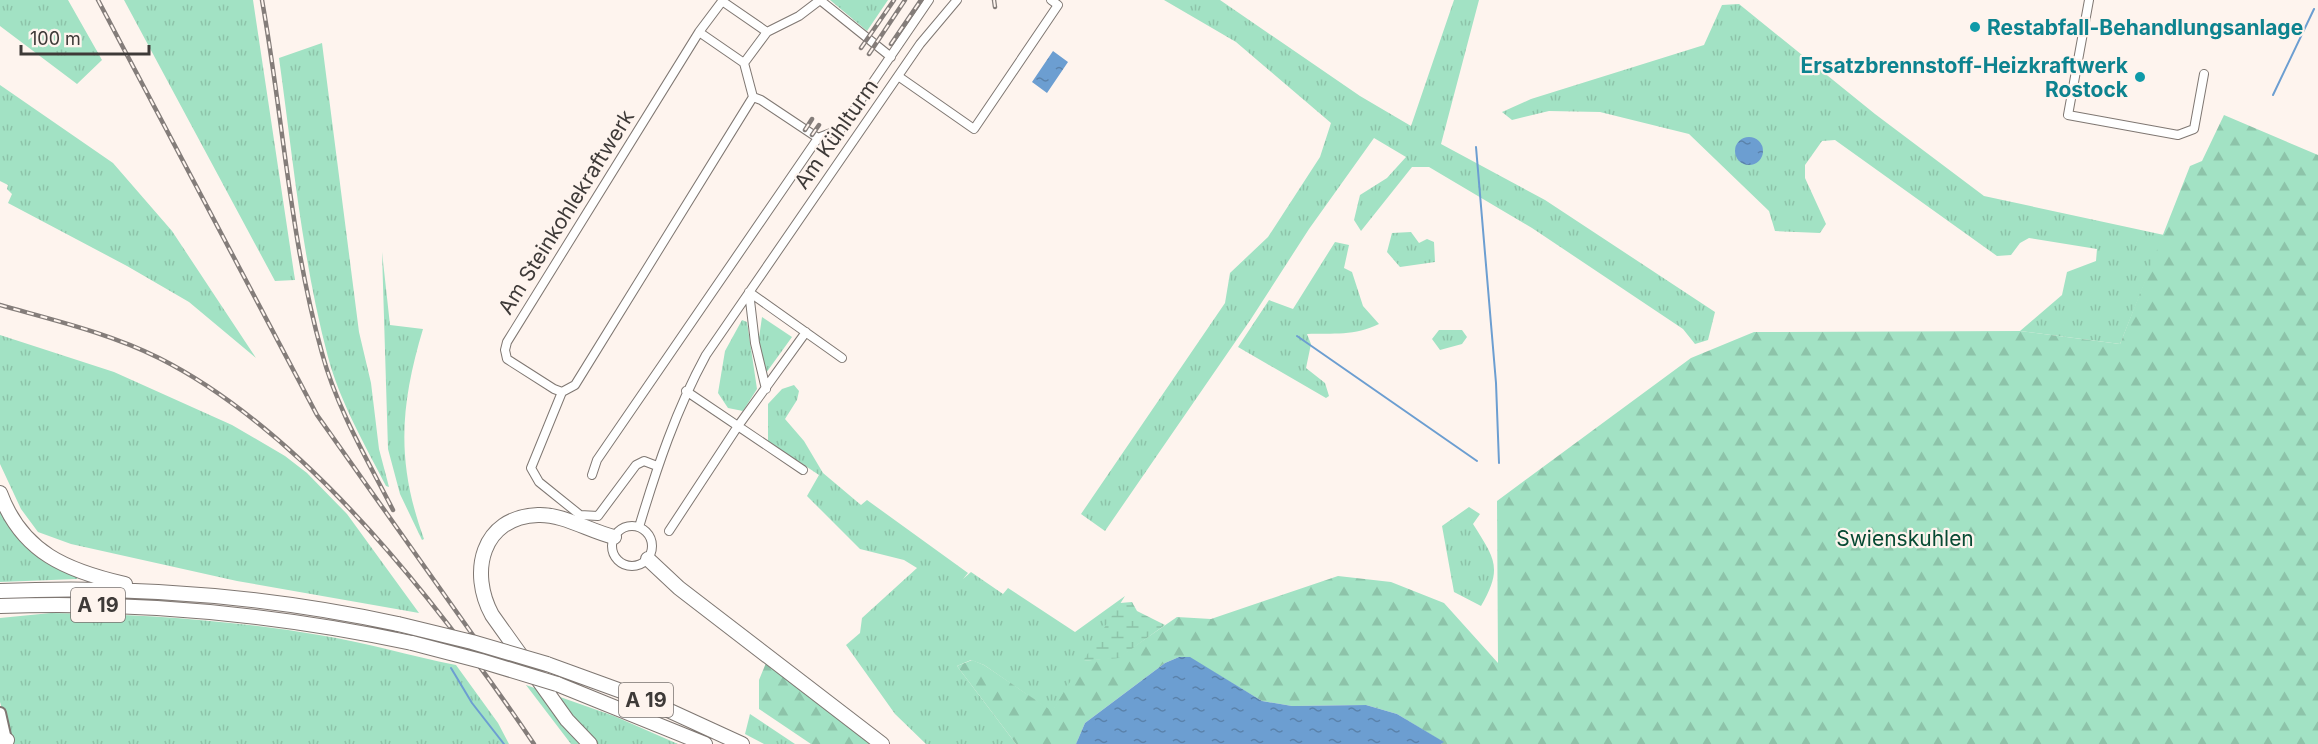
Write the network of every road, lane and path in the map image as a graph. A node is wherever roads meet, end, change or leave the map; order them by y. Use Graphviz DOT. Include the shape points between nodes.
graph roads {
  1 [pos="723,0"];
  2 [pos="820,0"];
  3 [pos="929,0"];
  4 [pos="957,0"];
  5 [pos="1051,0"];
  6 [pos="2090,0"];
  7 [pos="699,32"];
  8 [pos="767,32"];
  9 [pos="891,57"];
  10 [pos="744,63"];
  11 [pos="2204,74"];
  12 [pos="898,76"];
  13 [pos="753,97"];
  14 [pos="818,138"];
  15 [pos="749,292"];
  16 [pos="806,332"];
  17 [pos="842,358"];
  18 [pos="766,389"];
  19 [pos="687,391"];
  20 [pos="562,392"];
  21 [pos="738,426"];
  22 [pos="657,466"];
  23 [pos="803,471"];
  24 [pos="592,475"];
  25 [pos="0,493"];
  26 [pos="639,527"];
  27 [pos="669,531"];
  28 [pos="614,537"];
  29 [pos="648,559"];
  30 [pos="0,591"];
  31 [pos="156,591"];
  32 [pos="0,606"];
  33 [pos="0,712"];
  34 [pos="5,742"];
  35 [pos="590,744"];
  36 [pos="705,744"];
  37 [pos="742,744"];
  38 [pos="882,744"];
  1 -- 7 [label="street, Am Steinkohlekraftwerk"];
  1 -- 8 [label="street, Am Steinkohlekraftwerk"];
  2 -- 8 [label="street"];
  2 -- 9 [label="street"];
  3 -- 9 [label="street"];
  4 -- 12 [label="street, Am Kühlturm"];
  5 -- 12 [label="street" via="1058,5 974,129"];
  6 -- 11 [label="street" via="2068,115 2178,135 2194,129"];
  7 -- 10 [label="street"];
  7 -- 20 [label="street, Am Steinkohlekraftwerk" via="507,342 507,359"];
  8 -- 10 [label="street"];
  9 -- 14 [label="street" via="841,129"];
  10 -- 13 [label="street"];
  12 -- 15 [label="street, Am Kühlturm"];
  13 -- 14 [label="street"];
  13 -- 20 [label="street" via="575,384"];
  14 -- 24 [label="street" via="597,460"];
  15 -- 16 [label="street"];
  15 -- 18 [label="street"];
  15 -- 19 [label="street, Am Kühlturm" via="706,355"];
  16 -- 17 [label="street"];
  16 -- 18 [label="street"];
  18 -- 21 [label="street"];
  19 -- 21 [label="street"];
  19 -- 22 [label="street, Am Kühlturm"];
  20 -- 22 [label="street" via="531,468 539,482 580,515 598,516 636,465 644,461"];
  21 -- 23 [label="street"];
  21 -- 27 [label="street"];
  22 -- 26 [label="street, Am Kühlturm"];
  25 -- 31 [label="highway" via="19,527 50,556 84,574"];
  26 -- 28 [label="street" via="622,528"];
  26 -- 29 [label="street" via="652,540"];
  28 -- 29 [label="street" via="614,555 623,564 637,566"];
  28 -- 35 [label="highway" via="554,516 521,517 494,536 484,549 480,564 483,598 492,615 567,720"];
  29 -- 38 [label="highway" via="679,588"];
  30 -- 31 [label="highway"];
  31 -- 37 [label="highway, A 19, bridge" via="266,601 398,624 472,642 646,700"];
  32 -- 36 [label="highway, A 19, bridge" via="195,609 295,621 412,643 557,684"];
  33 -- 34 [label="street"];
}
